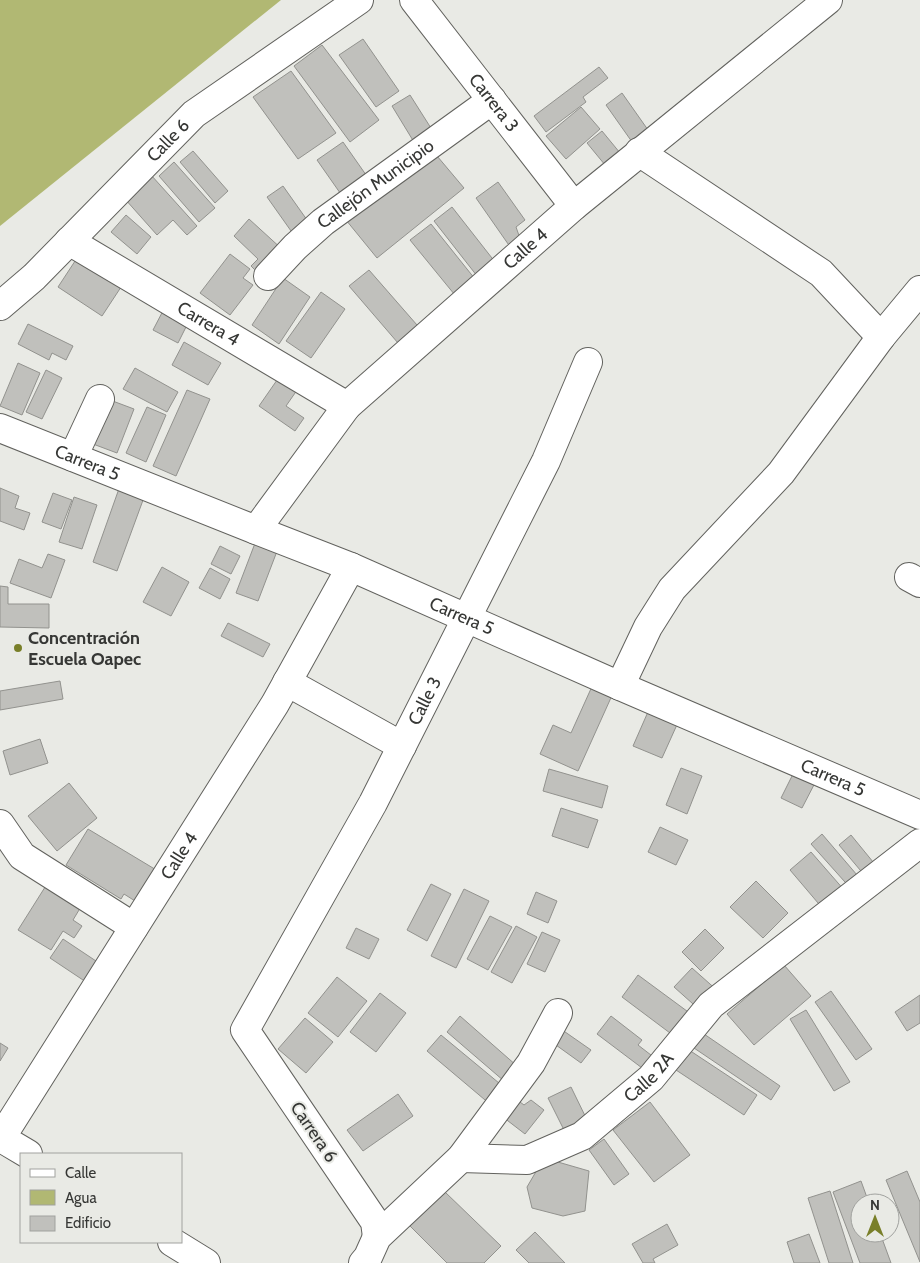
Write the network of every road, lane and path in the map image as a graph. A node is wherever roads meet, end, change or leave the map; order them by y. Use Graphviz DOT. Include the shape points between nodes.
graph roads {
  1 [pos="359,0"];
  2 [pos="414,0"];
  3 [pos="820,2"];
  4 [pos="492,100"];
  5 [pos="639,152"];
  6 [pos="574,206"];
  7 [pos="69,241"];
  8 [pos="268,276"];
  9 [pos="920,290"];
  10 [pos="0,306"];
  11 [pos="881,337"];
  12 [pos="588,362"];
  13 [pos="100,399"];
  14 [pos="348,406"];
  15 [pos="0,428"];
  16 [pos="73,457"];
  17 [pos="256,530"];
  18 [pos="351,567"];
  19 [pos="467,619"];
  20 [pos="287,682"];
  21 [pos="620,686"];
  22 [pos="402,746"];
  23 [pos="920,815"];
  24 [pos="0,824"];
  25 [pos="920,843"];
  26 [pos="134,927"];
  27 [pos="558,1013"];
  28 [pos="245,1030"];
  29 [pos="0,1138"];
  30 [pos="26,1153"];
  31 [pos="461,1158"];
  32 [pos="377,1237"];
  33 [pos="363,1263"];
  1 -- 7 [label="street, Calle 6" via="194,114"];
  2 -- 4 [label="street, Carrera 3"];
  3 -- 5 [label="street, Calle 4"];
  4 -- 6 [label="street, Carrera 3"];
  4 -- 8 [label="street, Callejón Municipio" via="323,222"];
  5 -- 6 [label="street, Calle 4"];
  5 -- 11 [label="street" via="821,273"];
  6 -- 14 [label="street, Calle 4"];
  7 -- 10 [label="street, Calle 6"];
  7 -- 14 [label="street, Carrera 4"];
  9 -- 11 [label="street"];
  11 -- 21 [label="street" via="781,472 672,589 648,627"];
  12 -- 19 [label="street, Calle 3" via="546,461"];
  13 -- 16 [label="street"];
  14 -- 17 [label="street, Calle 4"];
  15 -- 16 [label="street, Carrera 5"];
  16 -- 17 [label="street, Carrera 5"];
  17 -- 18 [label="street, Carrera 5"];
  18 -- 19 [label="street, Carrera 5"];
  18 -- 20 [label="street, Calle 4"];
  19 -- 21 [label="street, Carrera 5"];
  19 -- 22 [label="street, Calle 3"];
  20 -- 22 [label="street"];
  20 -- 26 [label="street, Calle 4"];
  21 -- 23 [label="street, Carrera 5"];
  22 -- 28 [label="street, Calle 3" via="374,803"];
  24 -- 26 [label="street" via="22,856"];
  25 -- 31 [label="street, Calle 2A" via="710,1005 651,1078 582,1136 527,1160"];
  26 -- 29 [label="street, Calle 4"];
  27 -- 31 [label="street" via="531,1063"];
  28 -- 32 [label="street, Carrera 6" via="375,1222"];
  29 -- 30 [label="street"];
  31 -- 32 [label="street"];
  32 -- 33 [label="street"];
}
